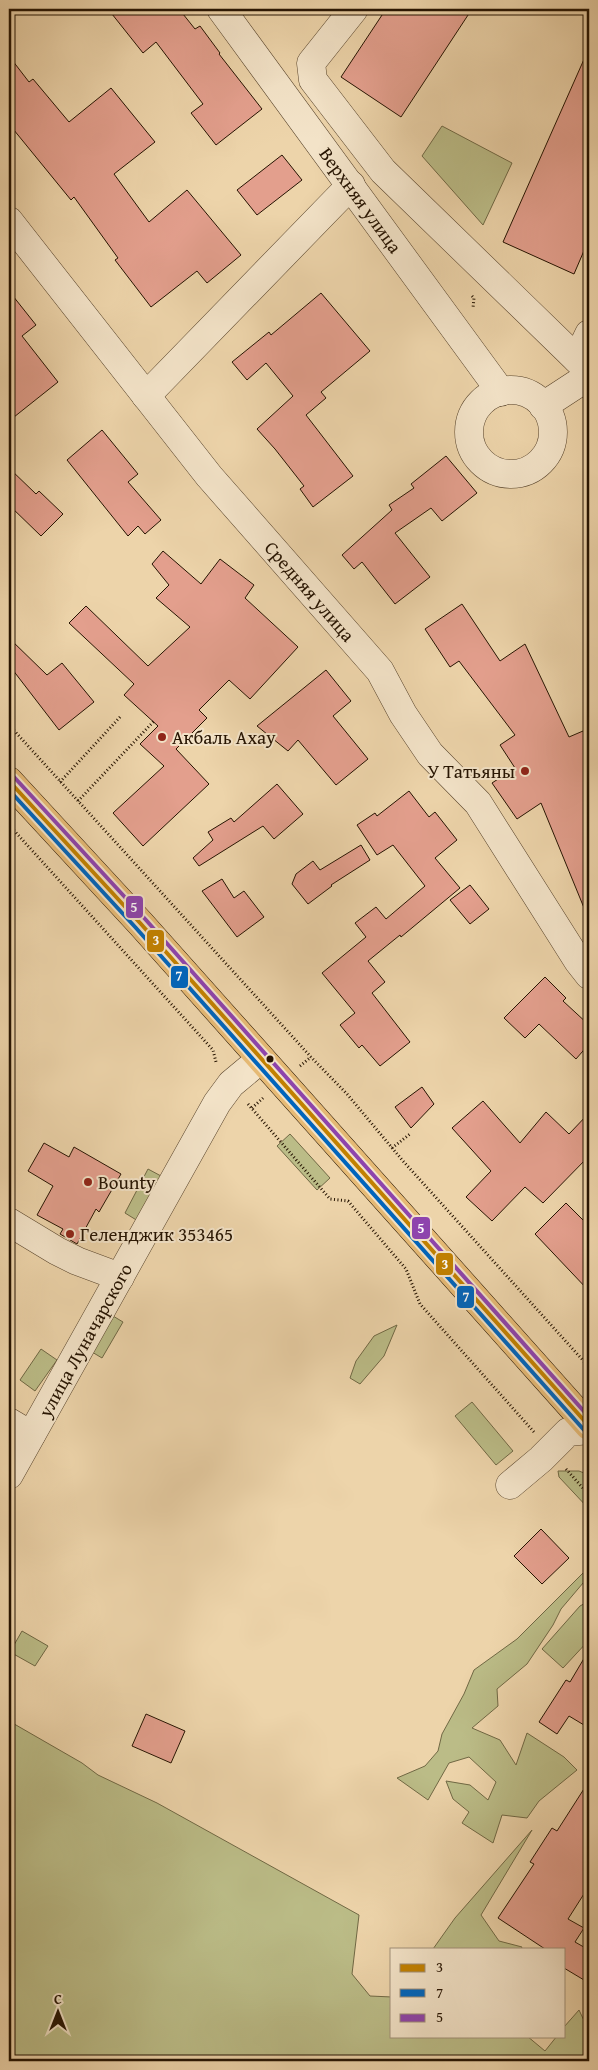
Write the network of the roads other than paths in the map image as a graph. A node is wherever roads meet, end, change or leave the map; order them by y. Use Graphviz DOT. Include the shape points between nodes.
graph roads {
  1 [pos="221,9"];
  2 [pos="354,9"];
  3 [pos="351,185"];
  4 [pos="9,221"];
  5 [pos="589,334"];
  6 [pos="585,369"];
  7 [pos="501,392"];
  8 [pos="146,396"];
  9 [pos="543,406"];
  10 [pos="9,781"];
  11 [pos="589,975"];
  12 [pos="261,1059"];
  13 [pos="9,1222"];
  14 [pos="120,1277"];
  15 [pos="589,1426"];
  16 [pos="20,1429"];
  17 [pos="589,1430"];
  18 [pos="9,1475"];
  19 [pos="510,1485"];
  1 -- 3 [label="street, Верхняя улица"];
  2 -- 6 [label="street" via="312,63 313,80 383,170"];
  3 -- 7 [label="street, Верхняя улица"];
  3 -- 8 [label="street"];
  4 -- 8 [label="street, Средняя улица"];
  5 -- 6 [label="street"];
  6 -- 9 [label="street"];
  7 -- 9 [label="street" via="528,394"];
  7 -- 9 [label="street" via="487,398 470,421 472,449 480,462 492,470 519,473 542,461 553,437 552,424"];
  8 -- 11 [label="street, Средняя улица" via="209,476 380,671 430,754 478,803"];
  10 -- 12 [label="main road"];
  12 -- 14 [label="street, улица Луначарского" via="232,1084 217,1103"];
  12 -- 15 [label="main road"];
  13 -- 14 [label="street" via="57,1251"];
  14 -- 16 [label="street, улица Луначарского"];
  16 -- 18 [label="street, улица Луначарского"];
  17 -- 19 [label="street" via="568,1432"];
}
